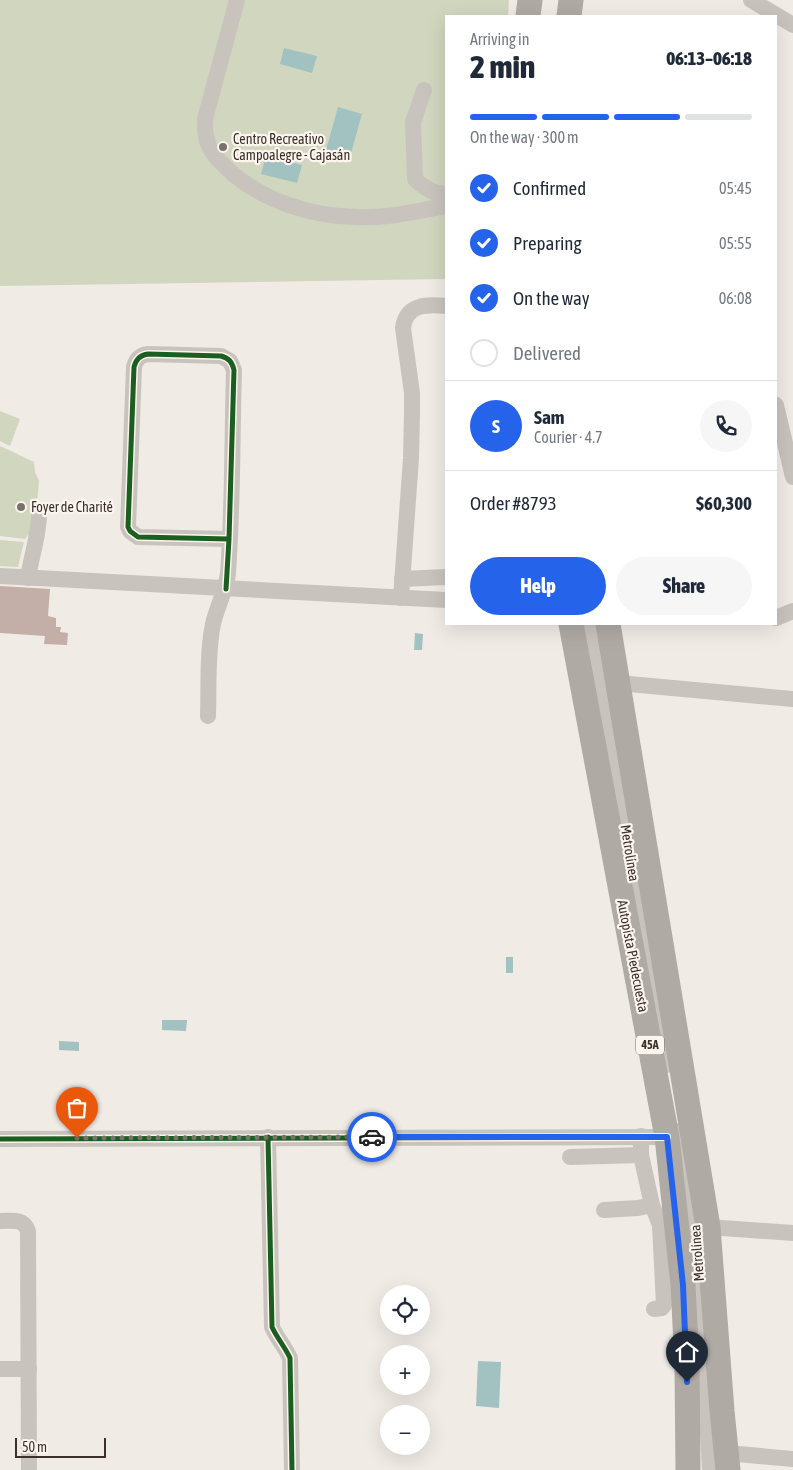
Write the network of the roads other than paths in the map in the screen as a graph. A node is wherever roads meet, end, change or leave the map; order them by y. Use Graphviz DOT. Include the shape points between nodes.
graph roads {
  1 [pos="237,0"];
  2 [pos="530,0"];
  3 [pos="540,0"];
  4 [pos="559,0"];
  5 [pos="570,0"];
  6 [pos="751,0"];
  7 [pos="528,15"];
  8 [pos="539,15"];
  9 [pos="558,15"];
  10 [pos="569,15"];
  11 [pos="776,15"];
  12 [pos="777,15"];
  13 [pos="793,25"];
  14 [pos="424,90"];
  15 [pos="445,194"];
  16 [pos="445,206"];
  17 [pos="445,306"];
  18 [pos="777,409"];
  19 [pos="793,477"];
  20 [pos="39,514"];
  21 [pos="229,539"];
  22 [pos="0,576"];
  23 [pos="445,577"];
  24 [pos="28,578"];
  25 [pos="402,579"];
  26 [pos="226,589"];
  27 [pos="400,598"];
  28 [pos="445,600"];
  29 [pos="793,611"];
  30 [pos="777,618"];
  31 [pos="571,625"];
  32 [pos="590,625"];
  33 [pos="599,625"];
  34 [pos="608,625"];
  35 [pos="618,683"];
  36 [pos="793,699"];
  37 [pos="208,716"];
  38 [pos="641,1136"];
  39 [pos="268,1137"];
  40 [pos="667,1137"];
  41 [pos="0,1139"];
  42 [pos="641,1155"];
  43 [pos="570,1157"];
  44 [pos="652,1205"];
  45 [pos="604,1210"];
  46 [pos="0,1220"];
  47 [pos="708,1227"];
  48 [pos="793,1233"];
  49 [pos="654,1309"];
  50 [pos="0,1369"];
  51 [pos="29,1369"];
  52 [pos="793,1459"];
  53 [pos="728,1461"];
  54 [pos="29,1470"];
  55 [pos="292,1470"];
  56 [pos="688,1470"];
  57 [pos="700,1470"];
  58 [pos="710,1470"];
  1 -- 16 [label="street" via="205,119 210,149 223,165 246,185 298,209 338,216 374,217"];
  2 -- 7 [label="highway"];
  3 -- 8 [label="street"];
  4 -- 9 [label="street"];
  5 -- 10 [label="highway"];
  6 -- 11 [label="street"];
  12 -- 13 [label="street"];
  14 -- 15 [label="street" via="413,122 415,180 424,188"];
  17 -- 25 [label="street" via="417,308 404,320 412,413"];
  18 -- 19 [label="street"];
  20 -- 24 [label="street"];
  21 -- 21 [label="street" via="232,365 221,356 140,356 134,367 128,527 138,537"];
  21 -- 26 [label="street"];
  22 -- 24 [label="street"];
  23 -- 25 [label="street"];
  24 -- 26 [label="street"];
  25 -- 27 [label="street"];
  26 -- 27 [label="street"];
  26 -- 37 [label="street" via="210,642"];
  27 -- 28 [label="street"];
  29 -- 30 [label="street"];
  31 -- 40 [label="highway, Autopista Piedecuesta / 45A"];
  32 -- 57 [label="street, Metrolínea" via="686,1182 695,1285"];
  33 -- 58 [label="street, Metrolínea" via="630,833 696,1225"];
  34 -- 35 [label="highway, Autopista Piedecuesta / 45A"];
  35 -- 36 [label="street"];
  35 -- 47 [label="highway, Autopista Piedecuesta / 45A"];
  38 -- 39 [label="street"];
  38 -- 40 [label="street"];
  38 -- 42 [label="street"];
  39 -- 41 [label="street"];
  39 -- 55 [label="street" via="272,1327 290,1358"];
  40 -- 56 [label="highway, Autopista Piedecuesta / 45A" via="683,1285"];
  42 -- 43 [label="street"];
  42 -- 44 [label="street"];
  44 -- 45 [label="street"];
  44 -- 49 [label="street" via="660,1224 664,1305"];
  46 -- 51 [label="street" via="20,1221 28,1231"];
  47 -- 48 [label="street"];
  47 -- 53 [label="highway, Autopista Piedecuesta / 45A"];
  50 -- 51 [label="street"];
  51 -- 54 [label="street"];
  52 -- 53 [label="street"];
}
